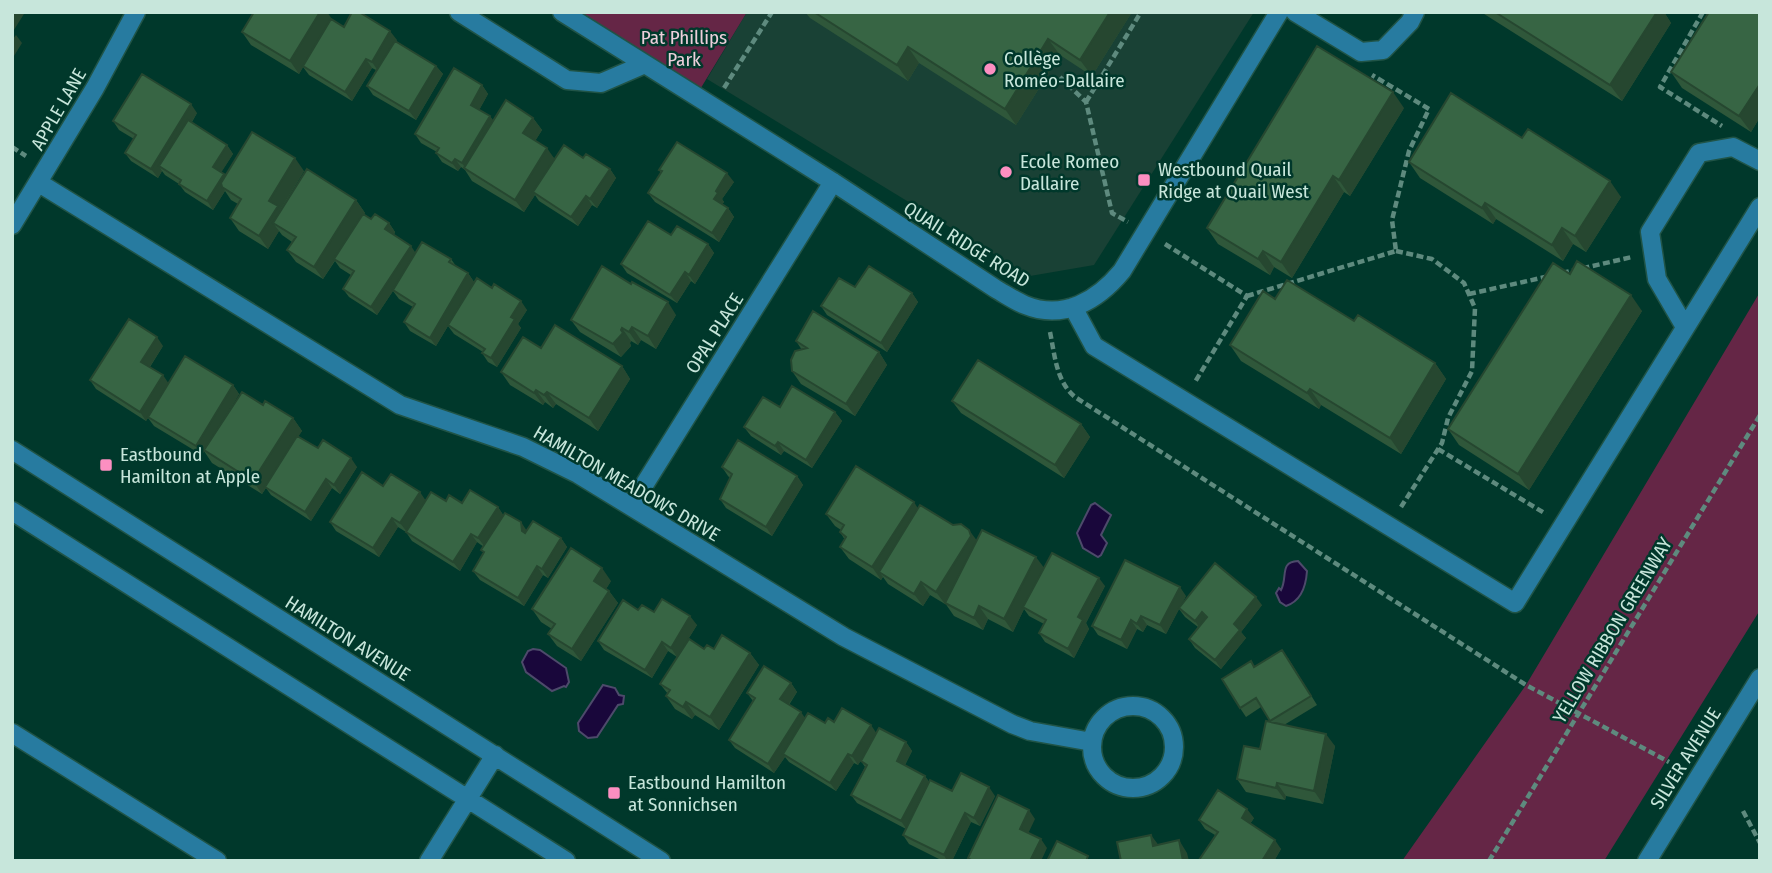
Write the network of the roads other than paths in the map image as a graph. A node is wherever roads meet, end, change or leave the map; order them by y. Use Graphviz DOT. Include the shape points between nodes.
graph roads {
  1 [pos="136,12"];
  2 [pos="459,12"];
  3 [pos="562,12"];
  4 [pos="1279,12"];
  5 [pos="1296,12"];
  6 [pos="1415,12"];
  7 [pos="645,64"];
  8 [pos="1760,161"];
  9 [pos="833,182"];
  10 [pos="39,183"];
  11 [pos="1760,207"];
  12 [pos="12,225"];
  13 [pos="1073,307"];
  14 [pos="1685,327"];
  15 [pos="12,450"];
  16 [pos="631,506"];
  17 [pos="12,511"];
  18 [pos="1760,678"];
  19 [pos="12,733"];
  20 [pos="1092,742"];
  21 [pos="495,755"];
  22 [pos="468,799"];
  23 [pos="217,861"];
  24 [pos="429,861"];
  25 [pos="566,861"];
  26 [pos="662,861"];
  27 [pos="1647,861"];
  1 -- 10 [label="street, APPLE LANE"];
  2 -- 7 [label="street" via="567,80 601,83"];
  3 -- 7 [label="street, QUAIL RIDGE ROAD"];
  4 -- 13 [label="street, QUAIL RIDGE ROAD" via="1147,232 1107,289"];
  5 -- 6 [label="street" via="1362,52 1383,50"];
  7 -- 9 [label="street, QUAIL RIDGE ROAD"];
  8 -- 14 [label="street" via="1733,146 1699,153 1650,232 1657,279"];
  9 -- 13 [label="street, QUAIL RIDGE ROAD" via="1023,304 1046,310"];
  9 -- 16 [label="street, OPAL PLACE"];
  10 -- 12 [label="street, APPLE LANE"];
  10 -- 16 [label="street, HAMILTON MEADOWS DRIVE" via="400,405 523,446"];
  11 -- 14 [label="street"];
  13 -- 14 [label="street" via="1094,346 1515,603"];
  15 -- 21 [label="street, HAMILTON AVENUE"];
  16 -- 20 [label="street, HAMILTON MEADOWS DRIVE" via="844,637 1012,724"];
  17 -- 22 [label="street"];
  18 -- 27 [label="street, SILVER AVENUE"];
  19 -- 23 [label="street"];
  20 -- 20 [label="street" via="1098,769 1108,780 1127,788 1154,782 1165,772 1174,743 1161,717 1135,706 1108,715 1098,725"];
  21 -- 22 [label="street"];
  21 -- 26 [label="street, HAMILTON AVENUE"];
  22 -- 24 [label="street"];
  22 -- 25 [label="street"];
}
